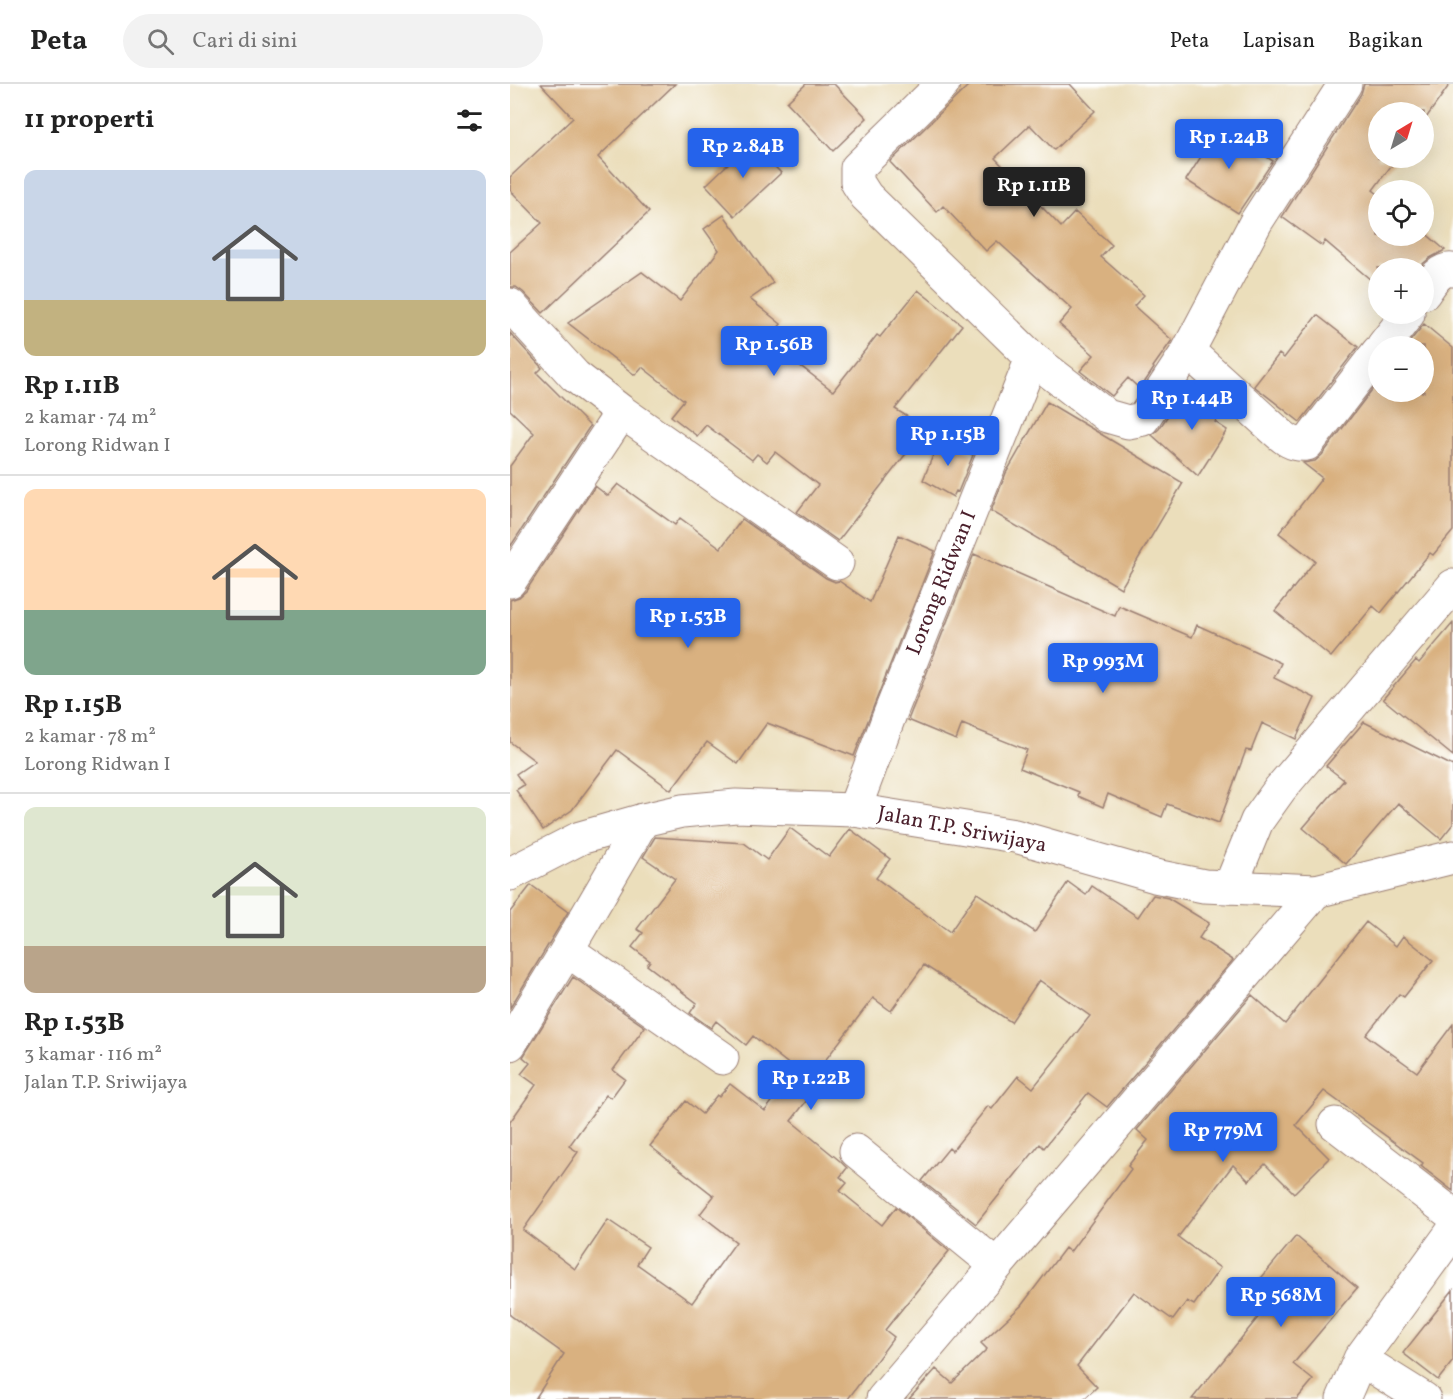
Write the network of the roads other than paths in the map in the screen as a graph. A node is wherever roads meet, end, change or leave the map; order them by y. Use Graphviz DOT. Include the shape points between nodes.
graph roads {
  1 [pos="943,84"];
  2 [pos="1345,84"];
  3 [pos="1453,270"];
  4 [pos="1434,281"];
  5 [pos="510,305"];
  6 [pos="1400,324"];
  7 [pos="1391,336"];
  8 [pos="1188,351"];
  9 [pos="1032,358"];
  10 [pos="1368,365"];
  11 [pos="622,412"];
  12 [pos="837,563"];
  13 [pos="510,581"];
  14 [pos="1453,586"];
  15 [pos="854,810"];
  16 [pos="643,820"];
  17 [pos="1453,857"];
  18 [pos="510,873"];
  19 [pos="1230,887"];
  20 [pos="1316,891"];
  21 [pos="567,950"];
  22 [pos="510,1044"];
  23 [pos="722,1058"];
  24 [pos="1335,1124"];
  25 [pos="856,1150"];
  26 [pos="1451,1233"];
  27 [pos="996,1265"];
  28 [pos="1360,1359"];
  29 [pos="883,1399"];
  30 [pos="1343,1399"];
  31 [pos="1424,1399"];
  1 -- 9 [label="street" via="857,168 857,183"];
  2 -- 8 [label="street" via="1256,222"];
  3 -- 4 [label="street" via="1447,269"];
  5 -- 11 [label="street" via="575,376"];
  6 -- 7 [label="street"];
  8 -- 9 [label="street" via="1143,419 1128,422 1107,416"];
  8 -- 10 [label="street" via="1275,430 1299,446 1307,444"];
  9 -- 15 [label="street, Lorong Ridwan I"];
  11 -- 12 [label="street"];
  11 -- 13 [label="street"];
  14 -- 19 [label="street" via="1280,789 1257,821"];
  15 -- 16 [label="street, Jalan T.P. Sriwijaya" via="736,806 682,811"];
  15 -- 19 [label="street, Jalan T.P. Sriwijaya" via="1015,836 1155,876"];
  16 -- 18 [label="street, Jalan T.P. Sriwijaya" via="580,838"];
  16 -- 21 [label="street"];
  17 -- 20 [label="street, Jalan T.P. Sriwijaya"];
  19 -- 20 [label="street, Jalan T.P. Sriwijaya"];
  20 -- 27 [label="street"];
  21 -- 22 [label="street"];
  21 -- 23 [label="street"];
  24 -- 26 [label="street"];
  25 -- 27 [label="street"];
  26 -- 28 [label="street"];
  27 -- 29 [label="street"];
  28 -- 30 [label="street"];
  28 -- 31 [label="street"];
}
